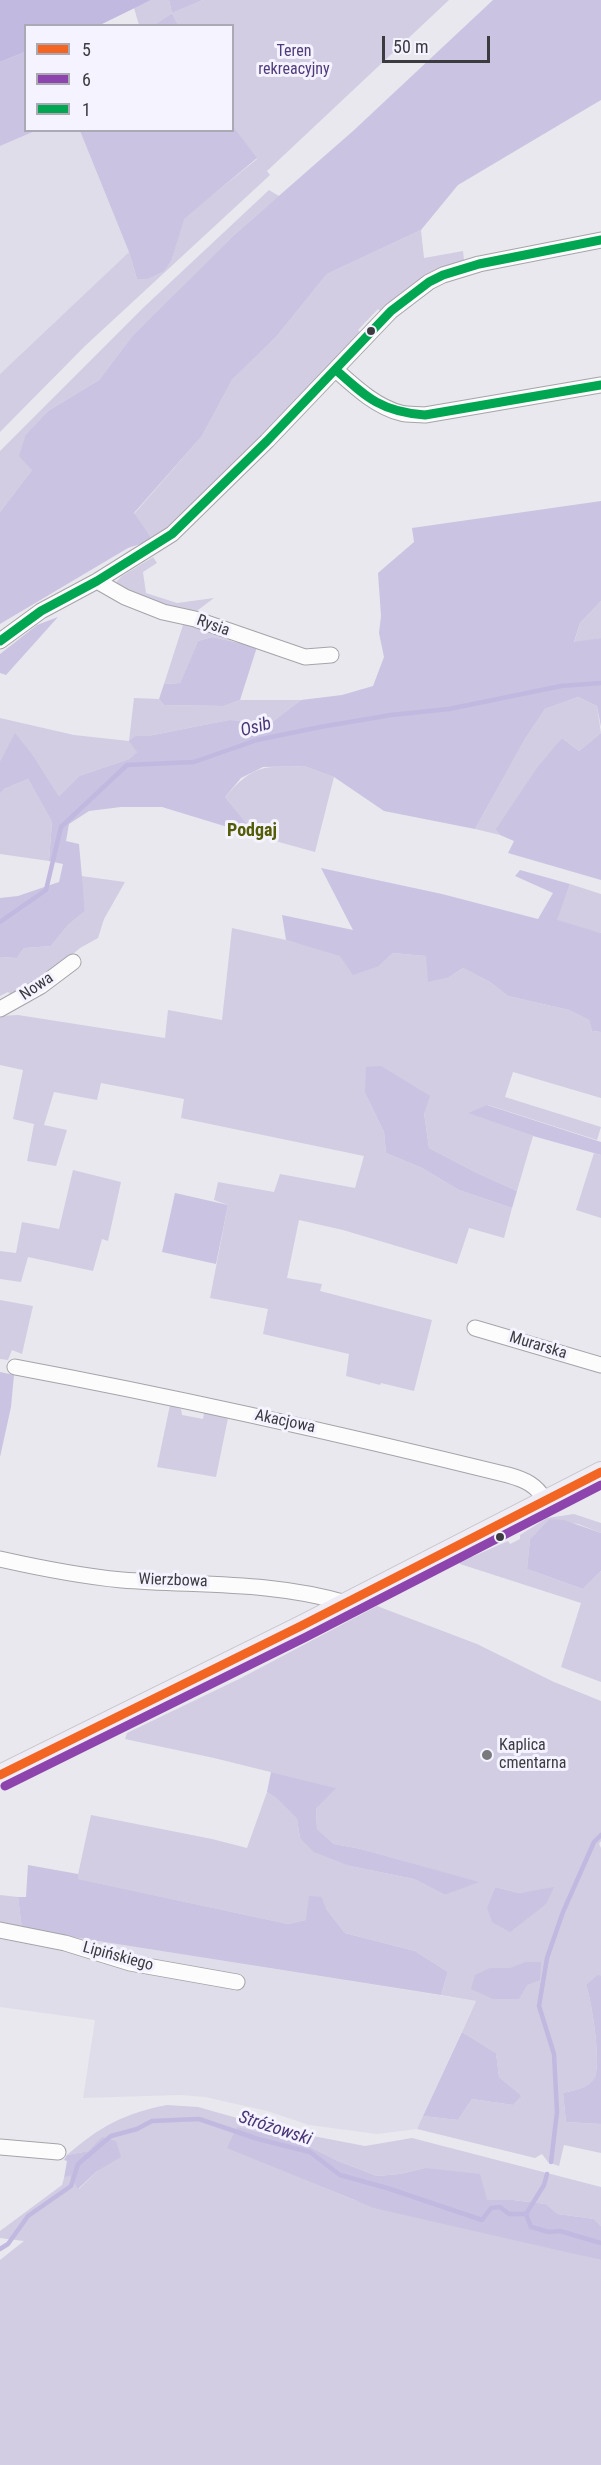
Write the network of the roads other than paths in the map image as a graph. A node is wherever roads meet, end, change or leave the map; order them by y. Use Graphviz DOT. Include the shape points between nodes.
graph roads {
  1 [pos="601,240"];
  2 [pos="336,370"];
  3 [pos="601,385"];
  4 [pos="98,581"];
  5 [pos="0,641"];
  6 [pos="332,655"];
  7 [pos="73,962"];
  8 [pos="0,1009"];
  9 [pos="475,1328"];
  10 [pos="601,1365"];
  11 [pos="15,1367"];
  12 [pos="601,1472"];
  13 [pos="545,1500"];
  14 [pos="0,1558"];
  15 [pos="346,1603"];
  16 [pos="0,1775"];
  17 [pos="0,1930"];
  18 [pos="237,1982"];
  19 [pos="0,2147"];
  20 [pos="58,2152"];
  1 -- 2 [label="street" via="443,275 391,311"];
  2 -- 3 [label="street" via="386,407 425,415"];
  2 -- 4 [label="street" via="172,534"];
  4 -- 5 [label="street" via="25,621"];
  4 -- 6 [label="street, Rysia" via="124,597 163,612 305,657"];
  7 -- 8 [label="street, Nowa"];
  9 -- 10 [label="street, Murarska"];
  11 -- 13 [label="street, Akacjowa" via="163,1395 508,1475 538,1488"];
  12 -- 13 [label="main road"];
  13 -- 15 [label="main road"];
  14 -- 15 [label="street, Wierzbowa" via="68,1573 123,1580 265,1587"];
  15 -- 16 [label="main road"];
  17 -- 18 [label="street, Lipińskiego" via="65,1943 130,1963"];
  19 -- 20 [label="street"];
}
